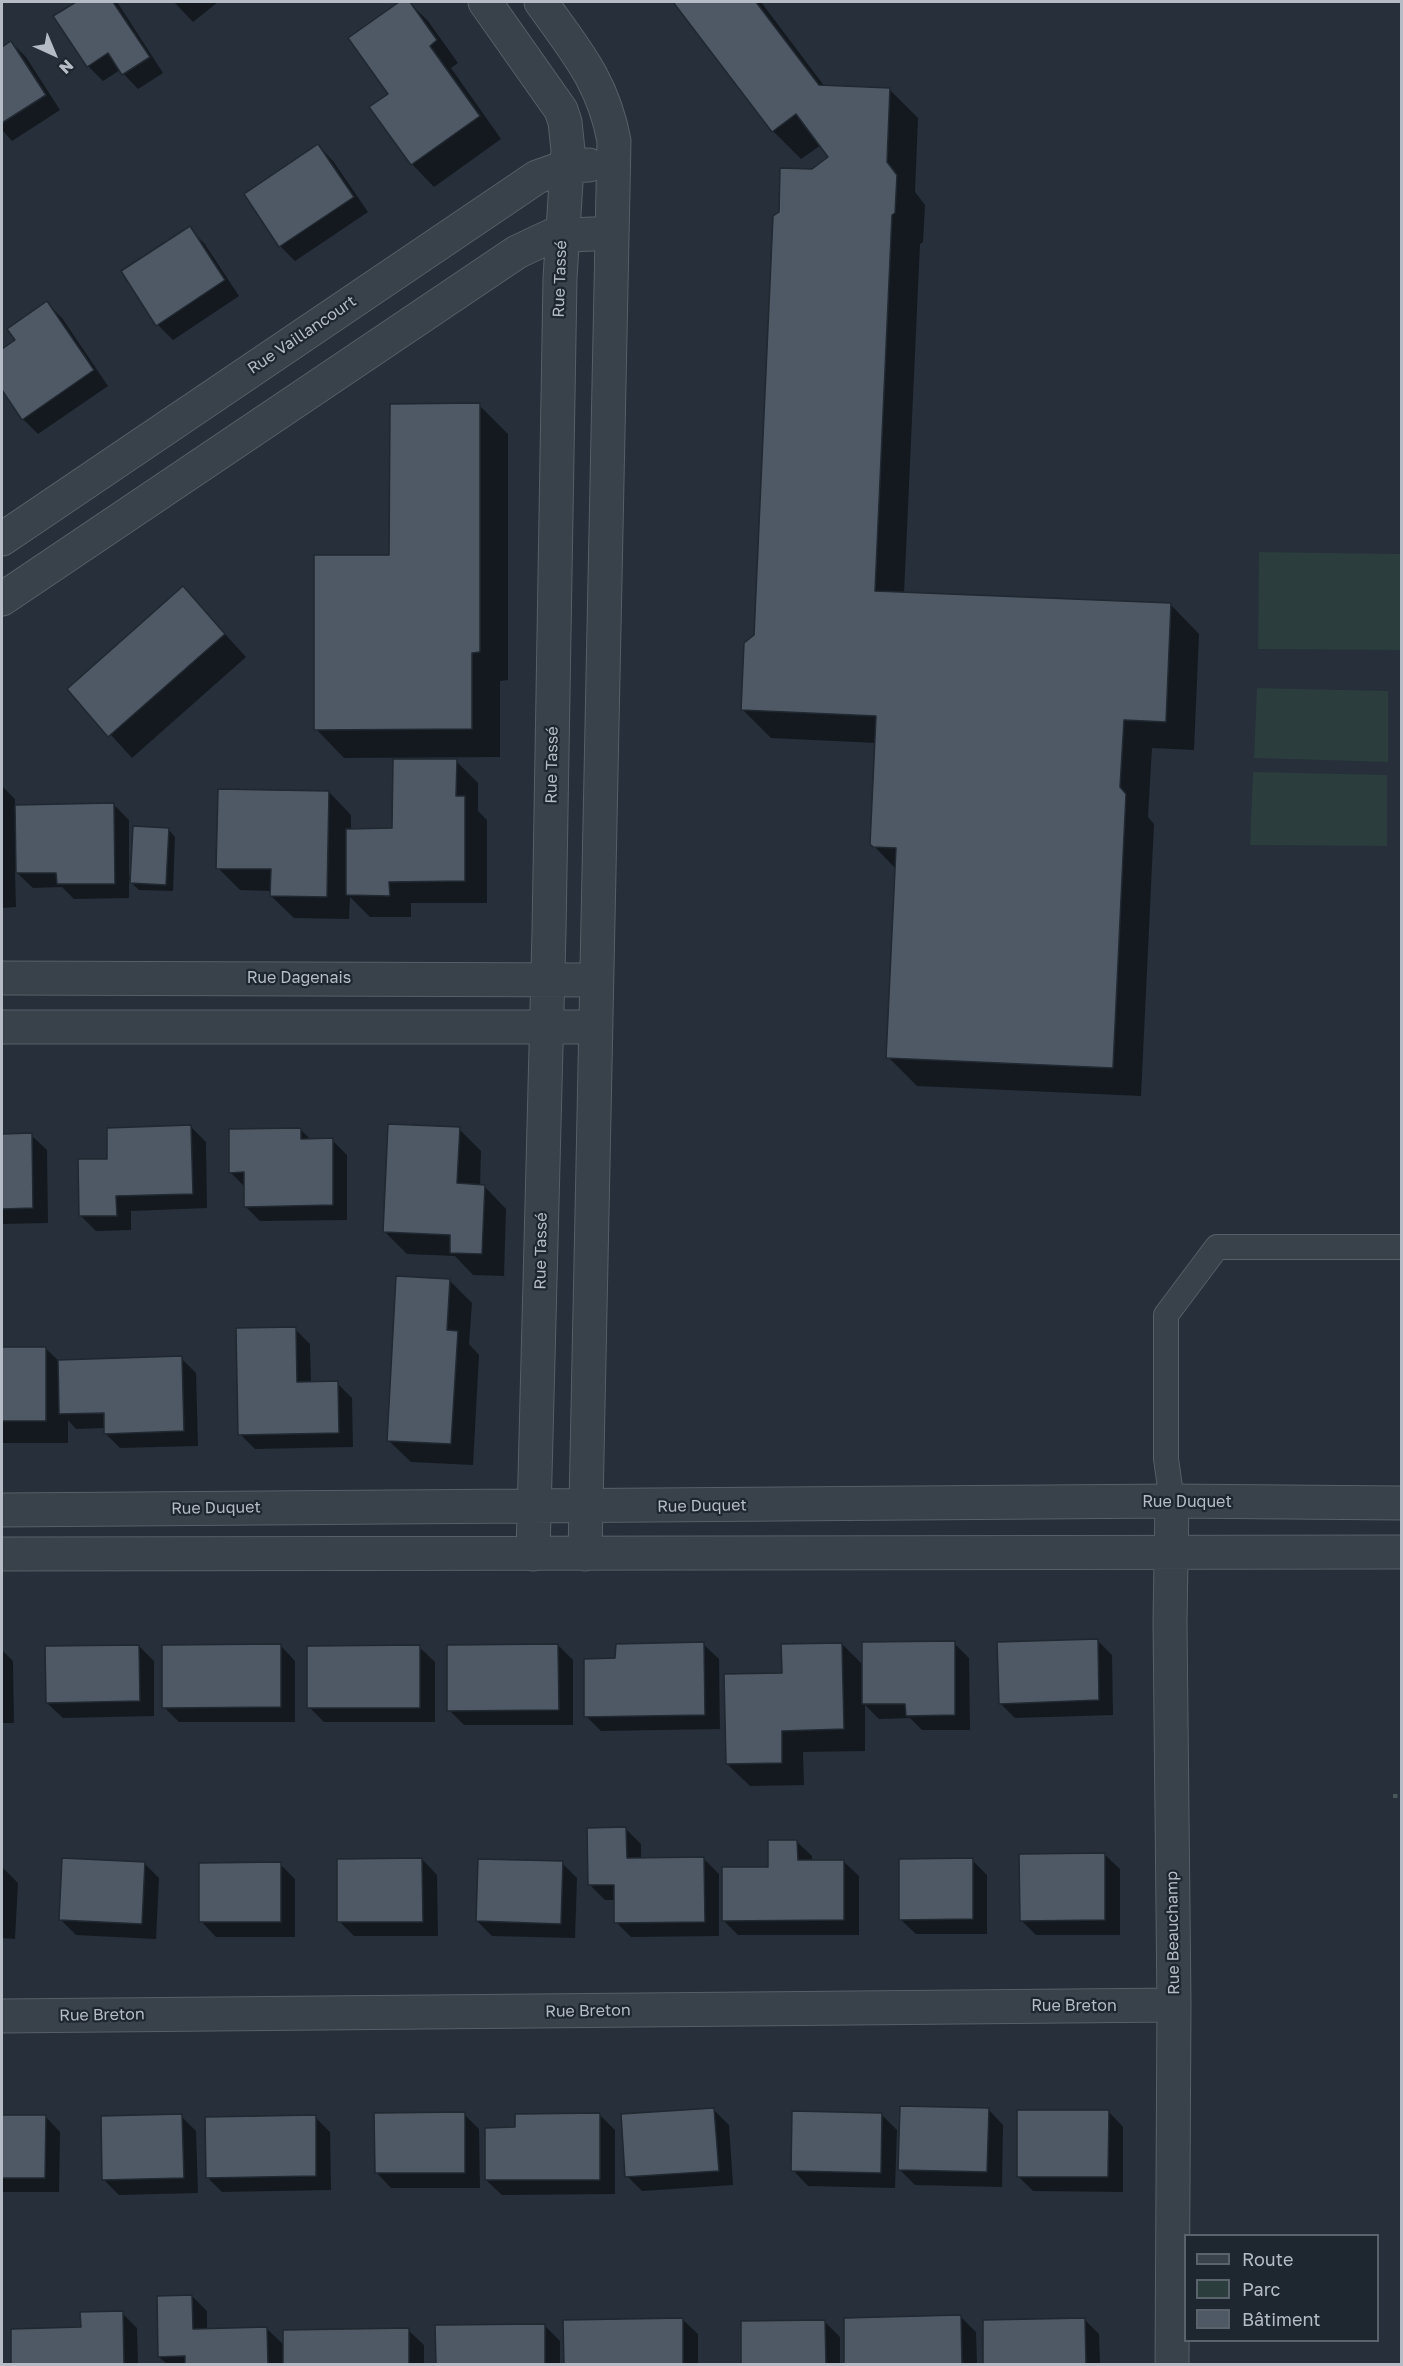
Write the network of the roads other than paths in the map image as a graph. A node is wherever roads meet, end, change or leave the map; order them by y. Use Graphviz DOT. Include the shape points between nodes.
graph roads {
  1 [pos="485,2"];
  2 [pos="541,2"];
  3 [pos="614,164"];
  4 [pos="568,166"];
  5 [pos="612,233"];
  6 [pos="561,235"];
  7 [pos="2,539"];
  8 [pos="2,599"];
  9 [pos="2,978"];
  10 [pos="548,978"];
  11 [pos="596,980"];
  12 [pos="547,1026"];
  13 [pos="2,1027"];
  14 [pos="596,1027"];
  15 [pos="1401,1246"];
  16 [pos="1172,1501"];
  17 [pos="1401,1503"];
  18 [pos="535,1506"];
  19 [pos="585,1506"];
  20 [pos="2,1510"];
  21 [pos="1170,1552"];
  22 [pos="1401,1552"];
  23 [pos="2,1554"];
  24 [pos="533,1554"];
  25 [pos="585,1554"];
  26 [pos="1174,2005"];
  27 [pos="2,2016"];
  28 [pos="1172,2364"];
  1 -- 4 [label="street, Rue Tassé" via="561,110 568,137"];
  2 -- 3 [label="street" via="601,93 610,121"];
  3 -- 4 [label="street, Rue Vaillancourt"];
  3 -- 5 [label="street"];
  4 -- 6 [label="street, Rue Tassé"];
  4 -- 7 [label="street, Rue Vaillancourt" via="522,186"];
  5 -- 6 [label="street"];
  5 -- 11 [label="street"];
  6 -- 8 [label="street" via="518,252"];
  6 -- 10 [label="street, Rue Tassé"];
  9 -- 10 [label="street, Rue Dagenais"];
  10 -- 11 [label="street, Rue Dagenais"];
  10 -- 12 [label="street, Rue Tassé"];
  11 -- 14 [label="street"];
  12 -- 13 [label="street"];
  12 -- 14 [label="street"];
  12 -- 18 [label="street, Rue Tassé"];
  14 -- 19 [label="street"];
  15 -- 16 [label="lane" via="1217,1247 1166,1315 1166,1459"];
  16 -- 17 [label="street, Rue Duquet"];
  16 -- 19 [label="street, Rue Duquet"];
  16 -- 21 [label="street, Rue Beauchamp"];
  18 -- 19 [label="street, Rue Duquet"];
  18 -- 20 [label="street, Rue Duquet"];
  18 -- 24 [label="street, Rue Tassé"];
  19 -- 25 [label="street"];
  21 -- 22 [label="street"];
  21 -- 25 [label="street"];
  21 -- 26 [label="street, Rue Beauchamp"];
  23 -- 24 [label="street"];
  24 -- 25 [label="street"];
  26 -- 27 [label="street, Rue Breton"];
  26 -- 28 [label="street, Rue Beauchamp"];
}
